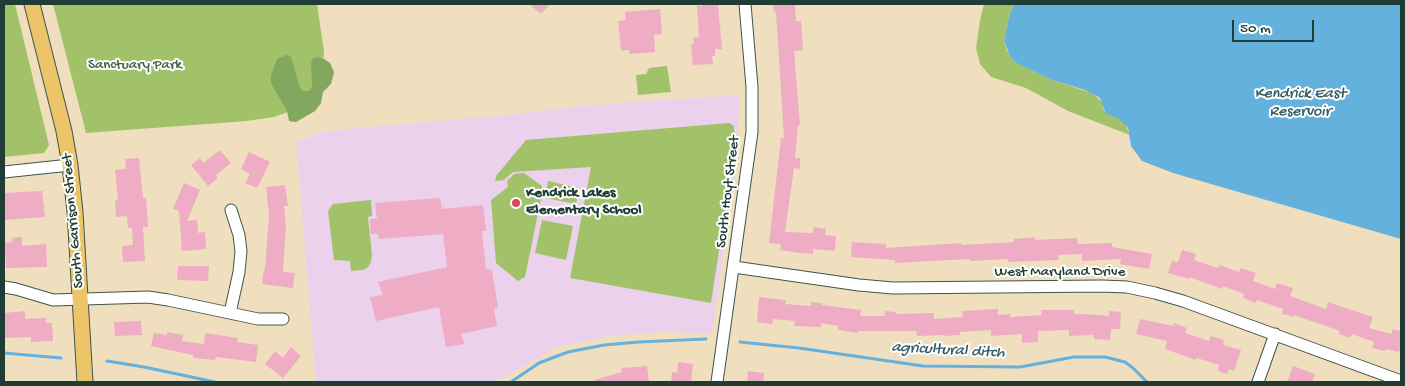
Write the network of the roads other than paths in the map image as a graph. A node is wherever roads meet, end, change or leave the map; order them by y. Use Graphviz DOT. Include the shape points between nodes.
graph roads {
  1 [pos="32,4"];
  2 [pos="745,4"];
  3 [pos="70,165"];
  4 [pos="4,172"];
  5 [pos="231,210"];
  6 [pos="734,267"];
  7 [pos="4,287"];
  8 [pos="80,300"];
  9 [pos="230,314"];
  10 [pos="283,319"];
  11 [pos="1275,334"];
  12 [pos="1400,381"];
  13 [pos="85,382"];
  14 [pos="718,382"];
  15 [pos="1258,382"];
  1 -- 3 [label="main road, South Garrison Street"];
  2 -- 6 [label="street, South Hoyt Street" via="752,126"];
  3 -- 4 [label="street"];
  3 -- 8 [label="main road, South Garrison Street"];
  5 -- 9 [label="street" via="241,251"];
  6 -- 11 [label="street, West Maryland Drive" via="893,288 1127,288 1167,296"];
  6 -- 14 [label="street, South Hoyt Street"];
  7 -- 8 [label="street" via="53,300"];
  8 -- 9 [label="street" via="148,297"];
  8 -- 13 [label="main road, South Garrison Street"];
  9 -- 10 [label="street" via="266,320"];
  11 -- 12 [label="street, West Maryland Drive"];
  11 -- 15 [label="street"];
}
